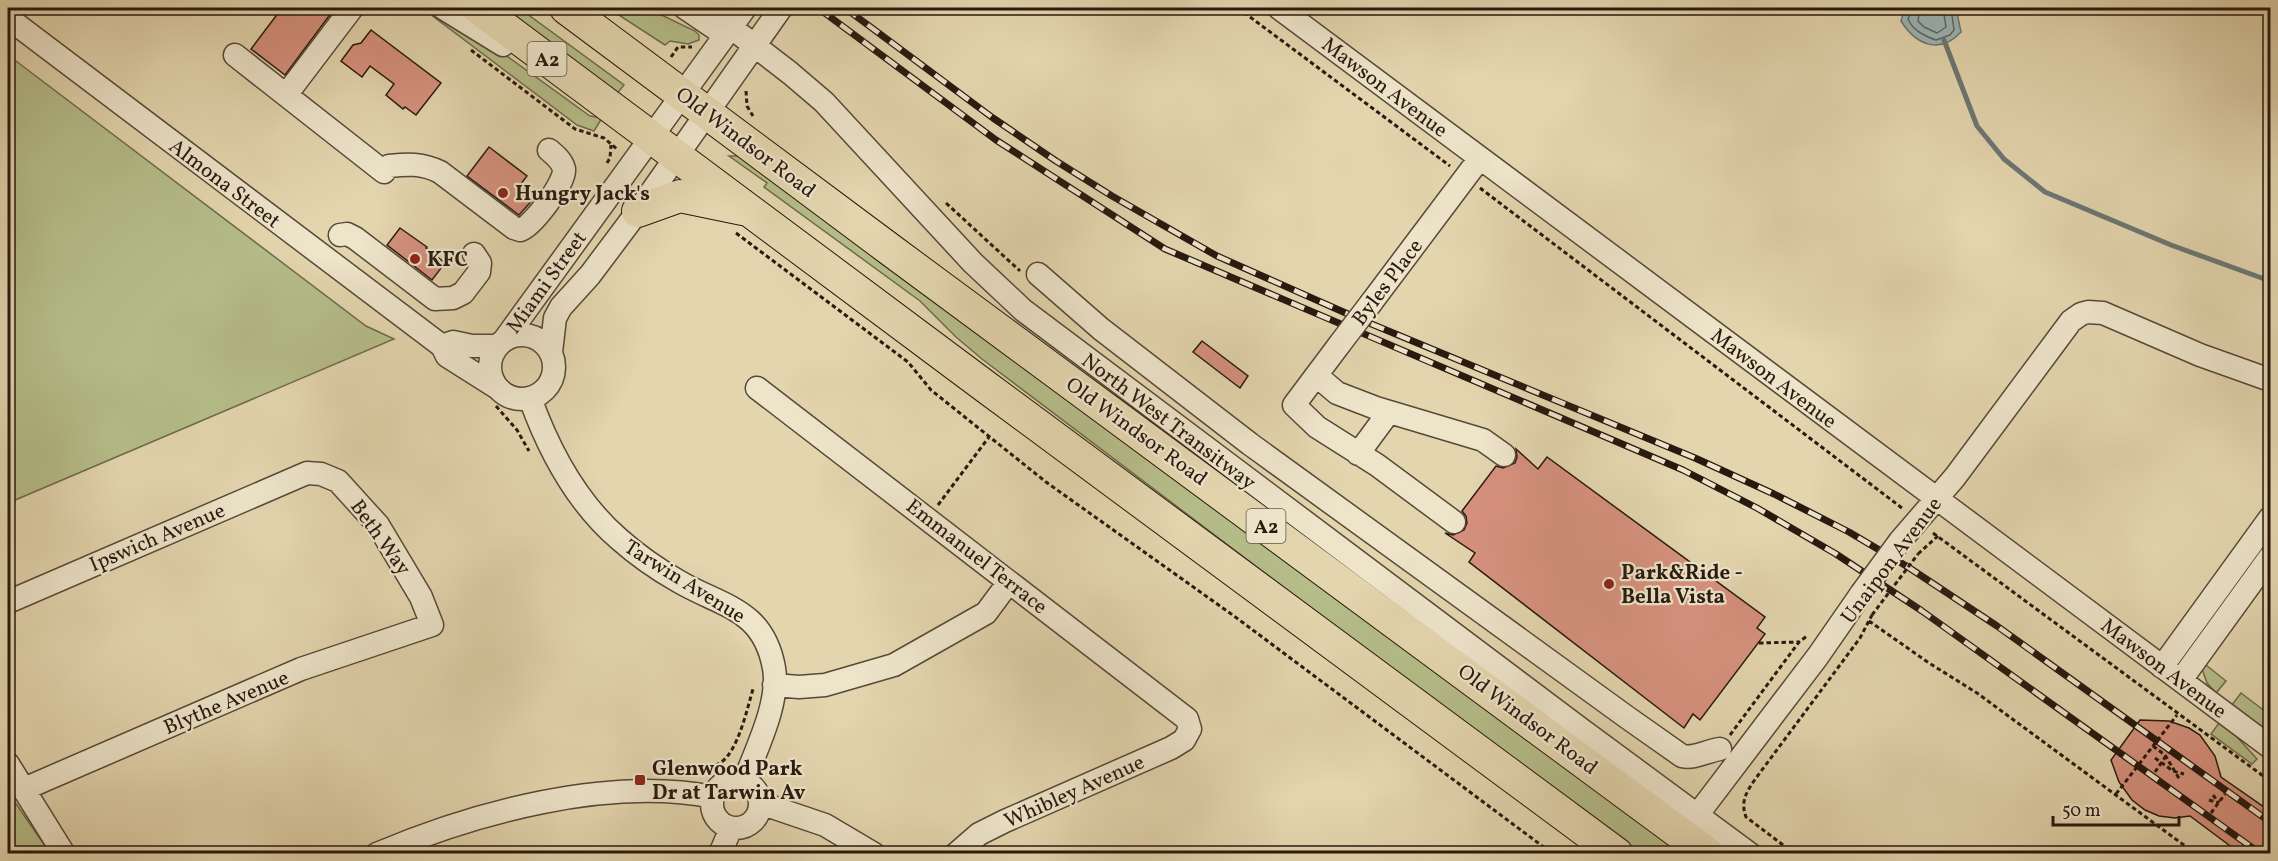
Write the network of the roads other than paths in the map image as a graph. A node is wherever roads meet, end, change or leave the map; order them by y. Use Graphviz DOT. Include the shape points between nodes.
graph roads {
  1 [pos="352,8"];
  2 [pos="478,8"];
  3 [pos="566,8"];
  4 [pos="685,8"];
  5 [pos="706,8"];
  6 [pos="745,8"];
  7 [pos="782,8"];
  8 [pos="1279,8"];
  9 [pos="435,11"];
  10 [pos="8,18"];
  11 [pos="728,31"];
  12 [pos="534,49"];
  13 [pos="752,49"];
  14 [pos="235,55"];
  15 [pos="286,95"];
  16 [pos="694,104"];
  17 [pos="664,146"];
  18 [pos="549,150"];
  19 [pos="1480,158"];
  20 [pos="638,212"];
  21 [pos="740,220"];
  22 [pos="340,235"];
  23 [pos="474,254"];
  24 [pos="1038,274"];
  25 [pos="501,342"];
  26 [pos="442,346"];
  27 [pos="551,352"];
  28 [pos="1317,376"];
  29 [pos="2271,380"];
  30 [pos="496,387"];
  31 [pos="757,388"];
  32 [pos="530,398"];
  33 [pos="1389,412"];
  34 [pos="1359,454"];
  35 [pos="1504,455"];
  36 [pos="307,473"];
  37 [pos="1937,498"];
  38 [pos="2271,518"];
  39 [pos="1454,522"];
  40 [pos="2271,557"];
  41 [pos="1009,582"];
  42 [pos="8,602"];
  43 [pos="432,625"];
  44 [pos="2162,667"];
  45 [pos="2181,680"];
  46 [pos="774,685"];
  47 [pos="1190,729"];
  48 [pos="2271,747"];
  49 [pos="1720,749"];
  50 [pos="8,764"];
  51 [pos="744,782"];
  52 [pos="24,789"];
  53 [pos="713,797"];
  54 [pos="760,803"];
  55 [pos="1698,814"];
  56 [pos="731,828"];
  57 [pos="64,854"];
  58 [pos="377,854"];
  59 [pos="720,854"];
  60 [pos="874,854"];
  61 [pos="956,854"];
  62 [pos="1617,854"];
  63 [pos="1708,854"];
  64 [pos="1750,854"];
  1 -- 15 [label="street"];
  2 -- 12 [label="highway, A2"];
  3 -- 16 [label="highway, Old Windsor Road / A2"];
  4 -- 11 [label="street, North West Transitway"];
  5 -- 11 [label="street, North West Transitway"];
  6 -- 11 [label="street"];
  7 -- 13 [label="street"];
  8 -- 19 [label="street, Mawson Avenue"];
  9 -- 12 [label="street" via="505,46"];
  10 -- 26 [label="street, Almona Street"];
  11 -- 13 [label="street, North West Transitway"];
  11 -- 16 [label="street"];
  12 -- 17 [label="highway, A2"];
  13 -- 16 [label="street"];
  13 -- 55 [label="street, North West Transitway" via="824,102 973,263 1023,310"];
  14 -- 15 [label="street"];
  15 -- 18 [label="street" via="387,169 414,163 428,166 520,230 530,225 564,177 564,167"];
  16 -- 17 [label="street, Miami Street"];
  16 -- 17 [label="street"];
  16 -- 63 [label="highway, Old Windsor Road / A2"];
  17 -- 20 [label="street, Miami Street"];
  17 -- 21 [label="highway, A2"];
  17 -- 25 [label="street, Miami Street"];
  19 -- 28 [label="street, Byles Place, bridge"];
  19 -- 37 [label="street, Mawson Avenue"];
  20 -- 21 [label="highway" via="680,196"];
  20 -- 27 [label="street, Miami Street" via="561,308 555,318"];
  21 -- 62 [label="highway, A2"];
  22 -- 23 [label="street" via="355,238 430,296 441,299 463,293 474,279 480,263"];
  24 -- 49 [label="street" via="1101,329 1250,444 1682,756 1692,758"];
  25 -- 26 [label="street" via="472,346 453,342"];
  25 -- 27 [label="street" via="524,334 544,343"];
  25 -- 30 [label="street" via="489,367"];
  26 -- 30 [label="street, Almona Street" via="447,356"];
  27 -- 32 [label="street" via="554,363 549,385"];
  28 -- 33 [label="street" via="1337,393"];
  28 -- 34 [label="street, Byles Place" via="1294,405 1317,427"];
  29 -- 37 [label="street, Unaipon Avenue" via="2200,355 2118,318 2088,312 2071,321"];
  30 -- 32 [label="street" via="511,398"];
  31 -- 41 [label="street, Emmanuel Terrace"];
  32 -- 46 [label="street, Tarwin Avenue" via="550,447 590,509 652,566 745,616 764,638"];
  33 -- 34 [label="street"];
  33 -- 35 [label="street" via="1483,440"];
  34 -- 39 [label="street"];
  36 -- 42 [label="street, Ipswich Avenue"];
  36 -- 43 [label="street, Beth Way" via="338,481 378,525 422,597"];
  37 -- 44 [label="street, Mawson Avenue"];
  37 -- 55 [label="street, Unaipon Avenue, bridge" via="1909,547 1862,594"];
  38 -- 44 [label="street"];
  40 -- 45 [label="street"];
  41 -- 46 [label="street" via="986,613 894,665 825,685"];
  41 -- 47 [label="street, Emmanuel Terrace" via="1178,711 1187,719"];
  43 -- 52 [label="street, Blythe Avenue" via="301,669"];
  44 -- 45 [label="street, Mawson Avenue"];
  45 -- 48 [label="street, Mawson Avenue"];
  46 -- 51 [label="street, Tarwin Avenue" via="769,712"];
  47 -- 61 [label="street, Whibley Avenue" via="1185,740 1171,748 1005,821 979,834"];
  50 -- 52 [label="street"];
  51 -- 53 [label="street" via="729,781"];
  51 -- 54 [label="street" via="756,790"];
  52 -- 57 [label="street"];
  53 -- 56 [label="street" via="718,820"];
  53 -- 58 [label="street" via="691,792 635,792 540,803 451,825"];
  54 -- 56 [label="street" via="752,822"];
  54 -- 60 [label="street" via="816,822"];
  55 -- 64 [label="street, North West Transitway"];
  56 -- 59 [label="street"];
}
